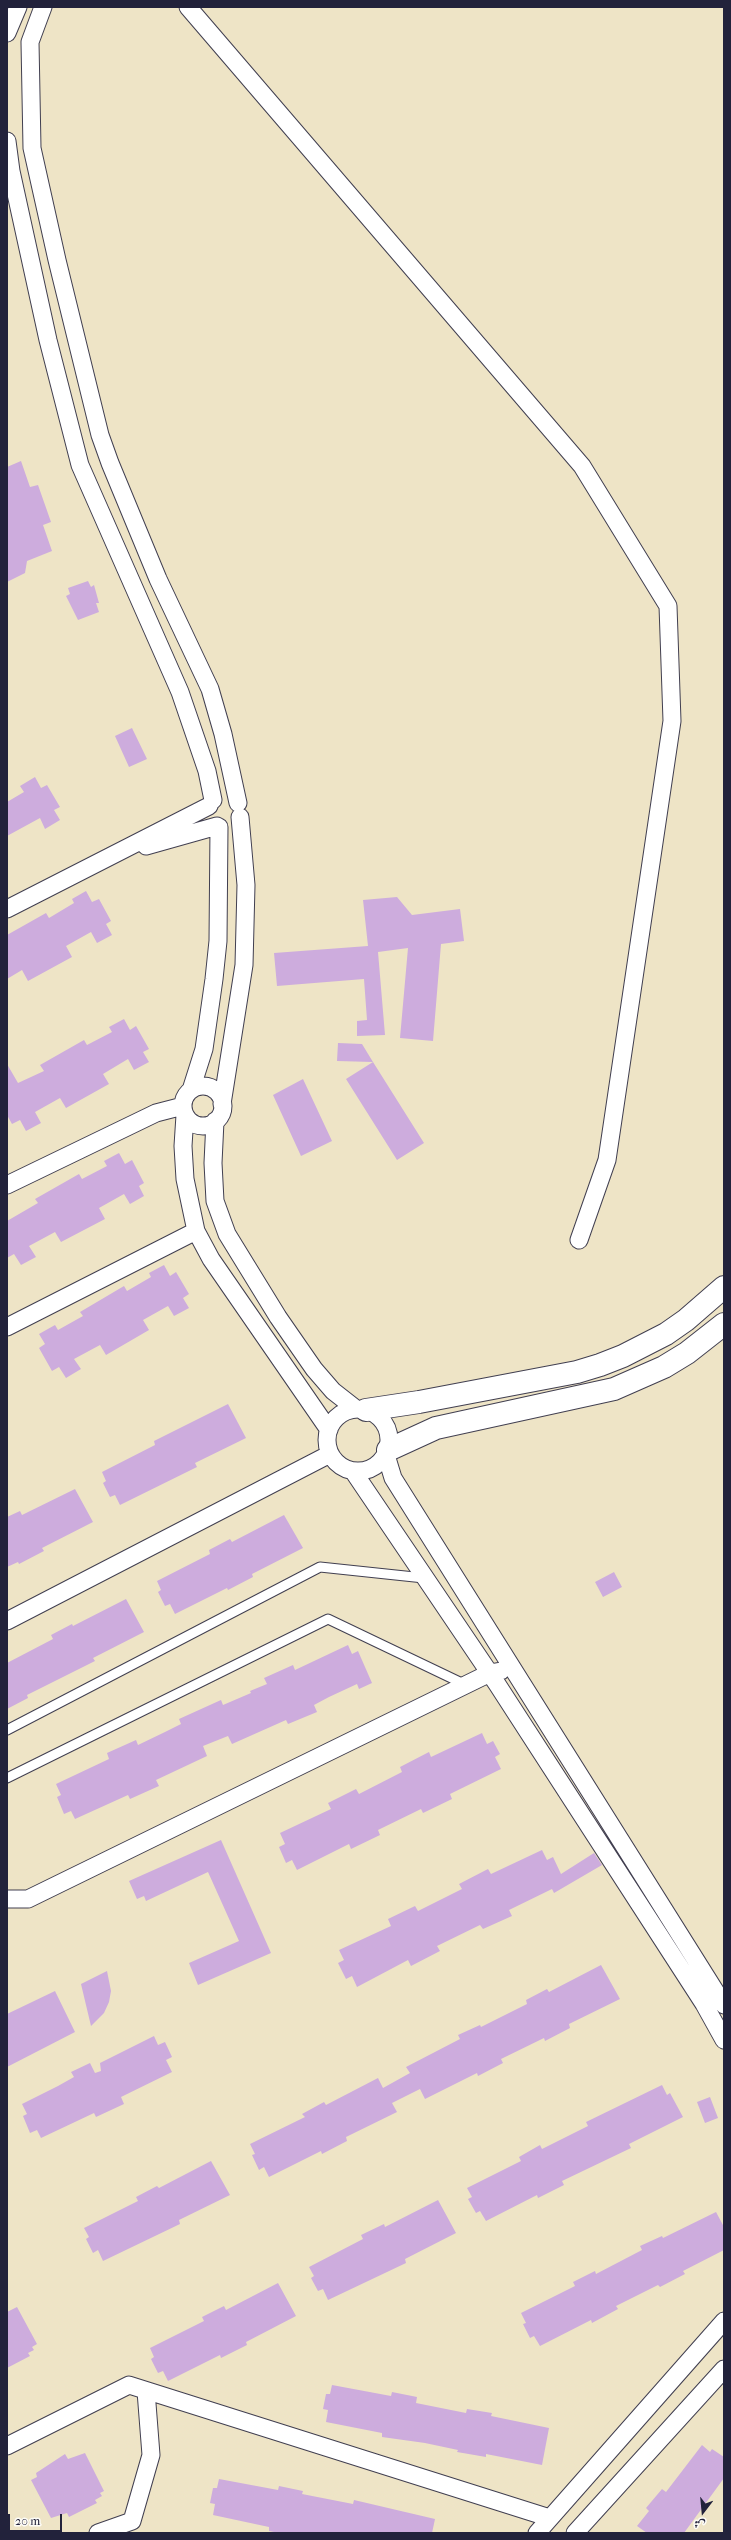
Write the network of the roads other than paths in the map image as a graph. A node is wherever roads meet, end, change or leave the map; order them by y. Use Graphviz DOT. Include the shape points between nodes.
graph roads {
  1 [pos="18,7"];
  2 [pos="43,7"];
  3 [pos="188,7"];
  4 [pos="7,33"];
  5 [pos="30,42"];
  6 [pos="7,141"];
  7 [pos="212,803"];
  8 [pos="239,810"];
  9 [pos="218,827"];
  10 [pos="117,854"];
  11 [pos="7,909"];
  12 [pos="191,1090"];
  13 [pos="222,1104"];
  14 [pos="184,1111"];
  15 [pos="215,1121"];
  16 [pos="7,1185"];
  17 [pos="196,1231"];
  18 [pos="579,1240"];
  19 [pos="724,1287"];
  20 [pos="724,1324"];
  21 [pos="7,1327"];
  22 [pos="361,1410"];
  23 [pos="329,1430"];
  24 [pos="387,1453"];
  25 [pos="330,1454"];
  26 [pos="353,1471"];
  27 [pos="424,1578"];
  28 [pos="7,1621"];
  29 [pos="513,1669"];
  30 [pos="490,1673"];
  31 [pos="466,1685"];
  32 [pos="7,1730"];
  33 [pos="7,1778"];
  34 [pos="7,1899"];
  35 [pos="724,2005"];
  36 [pos="724,2040"];
  37 [pos="724,2321"];
  38 [pos="724,2369"];
  39 [pos="146,2391"];
  40 [pos="7,2446"];
  41 [pos="550,2518"];
  42 [pos="98,2533"];
  43 [pos="537,2533"];
  44 [pos="575,2533"];
  1 -- 4 [label="street"];
  2 -- 5 [label="street"];
  3 -- 18 [label="street" via="582,466 668,606 672,721 607,1160"];
  4 -- 5 [label="street"];
  5 -- 8 [label="street" via="32,148 100,435 158,579 210,689 223,734"];
  6 -- 7 [label="street" via="11,171 48,340 80,465 180,692 207,771"];
  7 -- 8 [label="street" via="226,796"];
  7 -- 9 [label="street" via="211,820"];
  7 -- 10 [label="street"];
  8 -- 9 [label="street" via="234,825"];
  8 -- 13 [label="street" via="246,885 244,965"];
  9 -- 10 [label="street"];
  9 -- 12 [label="street" via="218,941 204,1049"];
  10 -- 11 [label="street"];
  12 -- 13 [label="street" via="202,1086 214,1089"];
  12 -- 14 [label="street" via="186,1094"];
  13 -- 15 [label="street" via="222,1111"];
  14 -- 15 [label="street" via="199,1125"];
  14 -- 16 [label="street" via="156,1112"];
  14 -- 17 [label="street" via="185,1179"];
  15 -- 22 [label="street" via="215,1200 227,1234 278,1317 314,1369 333,1391"];
  17 -- 21 [label="street"];
  17 -- 23 [label="street" via="212,1259"];
  19 -- 22 [label="main road" via="666,1334 600,1365 577,1372 434,1400"];
  20 -- 24 [label="main road" via="687,1353 640,1379 588,1396 436,1428"];
  22 -- 23 [label="street" via="344,1412"];
  22 -- 24 [label="street" via="376,1414 388,1430 390,1440"];
  23 -- 25 [label="street" via="327,1442"];
  24 -- 26 [label="street" via="372,1468"];
  24 -- 29 [label="street" via="393,1478"];
  25 -- 26 [label="street" via="336,1462"];
  25 -- 28 [label="street"];
  26 -- 27 [label="street"];
  27 -- 30 [label="street"];
  27 -- 32 [label="lane" via="320,1568"];
  29 -- 30 [label="street"];
  29 -- 35 [label="street"];
  30 -- 31 [label="street"];
  30 -- 36 [label="street" via="704,2004"];
  31 -- 33 [label="lane" via="328,1619"];
  31 -- 34 [label="street" via="28,1899"];
  37 -- 41 [label="street"];
  38 -- 44 [label="street"];
  39 -- 40 [label="street" via="129,2385"];
  39 -- 41 [label="street"];
  39 -- 42 [label="street" via="151,2455 132,2521"];
  41 -- 43 [label="street"];
}
